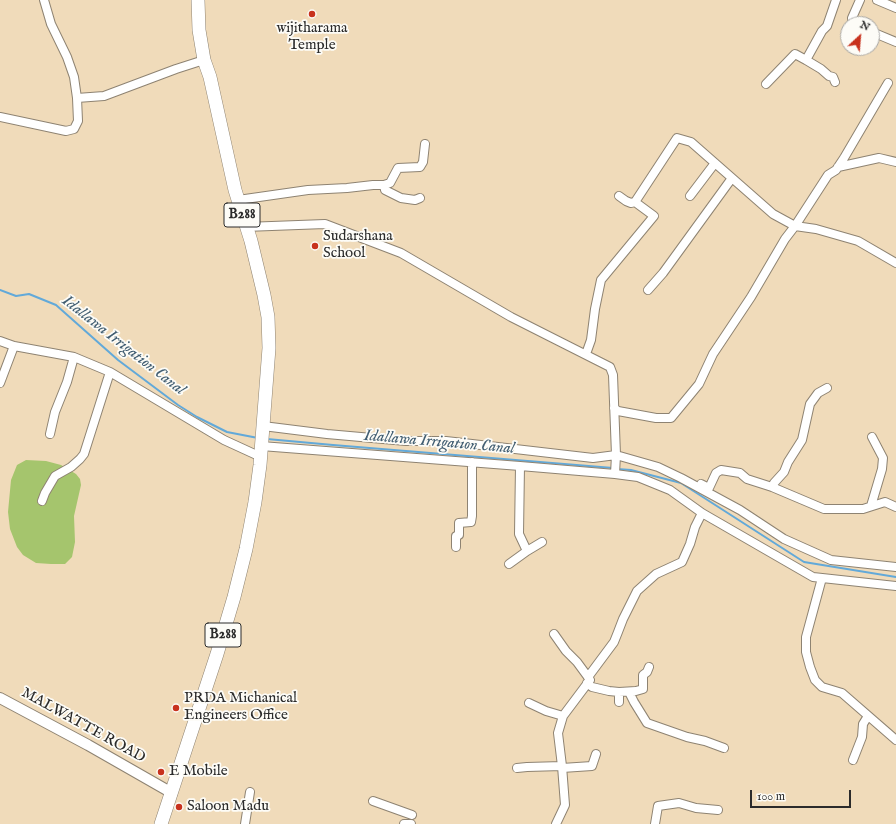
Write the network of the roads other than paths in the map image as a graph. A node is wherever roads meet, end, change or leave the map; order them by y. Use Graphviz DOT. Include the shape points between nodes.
graph roads {
  1 [pos="44,0"];
  2 [pos="198,0"];
  3 [pos="836,0"];
  4 [pos="860,0"];
  5 [pos="877,0"];
  6 [pos="894,5"];
  7 [pos="853,16"];
  8 [pos="880,35"];
  9 [pos="896,42"];
  10 [pos="204,60"];
  11 [pos="806,60"];
  12 [pos="835,82"];
  13 [pos="888,83"];
  14 [pos="766,84"];
  15 [pos="77,98"];
  16 [pos="0,117"];
  17 [pos="425,144"];
  18 [pos="707,149"];
  19 [pos="712,161"];
  20 [pos="896,162"];
  21 [pos="838,167"];
  22 [pos="732,178"];
  23 [pos="384,185"];
  24 [pos="619,196"];
  25 [pos="690,196"];
  26 [pos="420,198"];
  27 [pos="238,200"];
  28 [pos="635,202"];
  29 [pos="795,226"];
  30 [pos="246,227"];
  31 [pos="896,263"];
  32 [pos="648,290"];
  33 [pos="0,342"];
  34 [pos="14,346"];
  35 [pos="586,354"];
  36 [pos="74,357"];
  37 [pos="110,372"];
  38 [pos="0,383"];
  39 [pos="827,388"];
  40 [pos="614,408"];
  41 [pos="263,426"];
  42 [pos="50,434"];
  43 [pos="872,437"];
  44 [pos="261,451"];
  45 [pos="616,455"];
  46 [pos="472,462"];
  47 [pos="520,466"];
  48 [pos="658,467"];
  49 [pos="615,469"];
  50 [pos="772,487"];
  51 [pos="42,501"];
  52 [pos="871,506"];
  53 [pos="896,507"];
  54 [pos="702,513"];
  55 [pos="542,542"];
  56 [pos="456,548"];
  57 [pos="527,551"];
  58 [pos="510,564"];
  59 [pos="896,567"];
  60 [pos="822,578"];
  61 [pos="896,586"];
  62 [pos="554,634"];
  63 [pos="649,667"];
  64 [pos="588,680"];
  65 [pos="619,692"];
  66 [pos="629,692"];
  67 [pos="0,698"];
  68 [pos="619,702"];
  69 [pos="529,704"];
  70 [pos="563,716"];
  71 [pos="868,716"];
  72 [pos="896,740"];
  73 [pos="724,748"];
  74 [pos="596,754"];
  75 [pos="853,760"];
  76 [pos="562,767"];
  77 [pos="517,768"];
  78 [pos="172,792"];
  79 [pos="250,792"];
  80 [pos="373,801"];
  81 [pos="718,810"];
  82 [pos="412,815"];
  83 [pos="162,824"];
  84 [pos="245,824"];
  85 [pos="404,824"];
  86 [pos="411,824"];
  87 [pos="556,824"];
  88 [pos="654,824"];
  1 -- 15 [label="street" via="51,24 74,77"];
  2 -- 10 [label="main road, B288"];
  3 -- 11 [label="street" via="827,26"];
  4 -- 7 [label="street"];
  5 -- 6 [label="street"];
  8 -- 9 [label="street"];
  10 -- 15 [label="street" via="104,96"];
  10 -- 27 [label="main road, B288"];
  11 -- 12 [label="street" via="833,77"];
  11 -- 14 [label="street" via="795,54"];
  13 -- 21 [label="street"];
  15 -- 16 [label="street" via="78,121 74,129 66,131"];
  17 -- 23 [label="street" via="420,167 398,168 390,183"];
  18 -- 19 [label="street" via="706,152"];
  19 -- 22 [label="street"];
  19 -- 25 [label="street"];
  19 -- 28 [label="street" via="691,142 677,138"];
  20 -- 21 [label="street" via="879,158"];
  21 -- 29 [label="street" via="828,175"];
  22 -- 29 [label="street" via="773,214"];
  22 -- 32 [label="street"];
  23 -- 26 [label="street" via="385,190 401,198"];
  23 -- 27 [label="street" via="308,190"];
  24 -- 28 [label="street" via="631,203"];
  27 -- 30 [label="main road, B288"];
  28 -- 35 [label="street" via="654,216 602,280"];
  29 -- 31 [label="street" via="858,241"];
  29 -- 40 [label="street" via="713,354 698,384 671,418 656,418"];
  30 -- 35 [label="street" via="325,224 401,253 511,317"];
  30 -- 41 [label="main road, B288" via="264,295 270,330"];
  33 -- 34 [label="street"];
  34 -- 36 [label="street"];
  34 -- 38 [label="street"];
  35 -- 40 [label="street" via="610,366 613,375"];
  36 -- 37 [label="street"];
  36 -- 42 [label="street"];
  37 -- 44 [label="street" via="224,440"];
  37 -- 51 [label="street" via="84,454 71,467 55,476"];
  39 -- 50 [label="street" via="818,393 810,404 802,440 784,472"];
  40 -- 45 [label="street"];
  41 -- 44 [label="main road, B288"];
  41 -- 45 [label="street" via="406,441 446,441 593,458"];
  43 -- 52 [label="street" via="883,458"];
  44 -- 46 [label="street"];
  44 -- 78 [label="main road, B288" via="246,549 234,597"];
  45 -- 48 [label="street"];
  45 -- 49 [label="street"];
  46 -- 47 [label="street"];
  46 -- 56 [label="street" via="471,522 458,523"];
  47 -- 49 [label="street"];
  47 -- 57 [label="street" via="519,534"];
  48 -- 50 [label="street" via="710,488 716,473 721,470 740,473 747,479"];
  48 -- 59 [label="street" via="740,510 784,539 831,560"];
  49 -- 54 [label="street" via="670,490"];
  50 -- 52 [label="street" via="824,510 863,509"];
  52 -- 53 [label="street" via="885,502"];
  54 -- 60 [label="street" via="812,577"];
  54 -- 64 [label="street" via="682,562 656,574 638,592 614,642"];
  55 -- 57 [label="street"];
  57 -- 58 [label="street"];
  60 -- 61 [label="street"];
  60 -- 71 [label="street" via="806,637 810,667 822,687 842,693"];
  62 -- 64 [label="street"];
  63 -- 66 [label="street" via="643,675 643,689"];
  64 -- 65 [label="street" via="592,687"];
  64 -- 70 [label="street"];
  65 -- 66 [label="street"];
  65 -- 68 [label="street"];
  66 -- 73 [label="street" via="647,724"];
  67 -- 78 [label="street, MALWATTE ROAD"];
  69 -- 70 [label="street"];
  70 -- 76 [label="street" via="558,733"];
  71 -- 72 [label="street"];
  71 -- 75 [label="street" via="863,724 862,737"];
  74 -- 76 [label="street" via="592,766"];
  76 -- 77 [label="street"];
  76 -- 87 [label="street" via="565,805"];
  78 -- 83 [label="main road, B288"];
  79 -- 84 [label="street"];
  80 -- 82 [label="street"];
  81 -- 88 [label="street" via="679,803 658,806"];
  85 -- 86 [label="street"];
}
